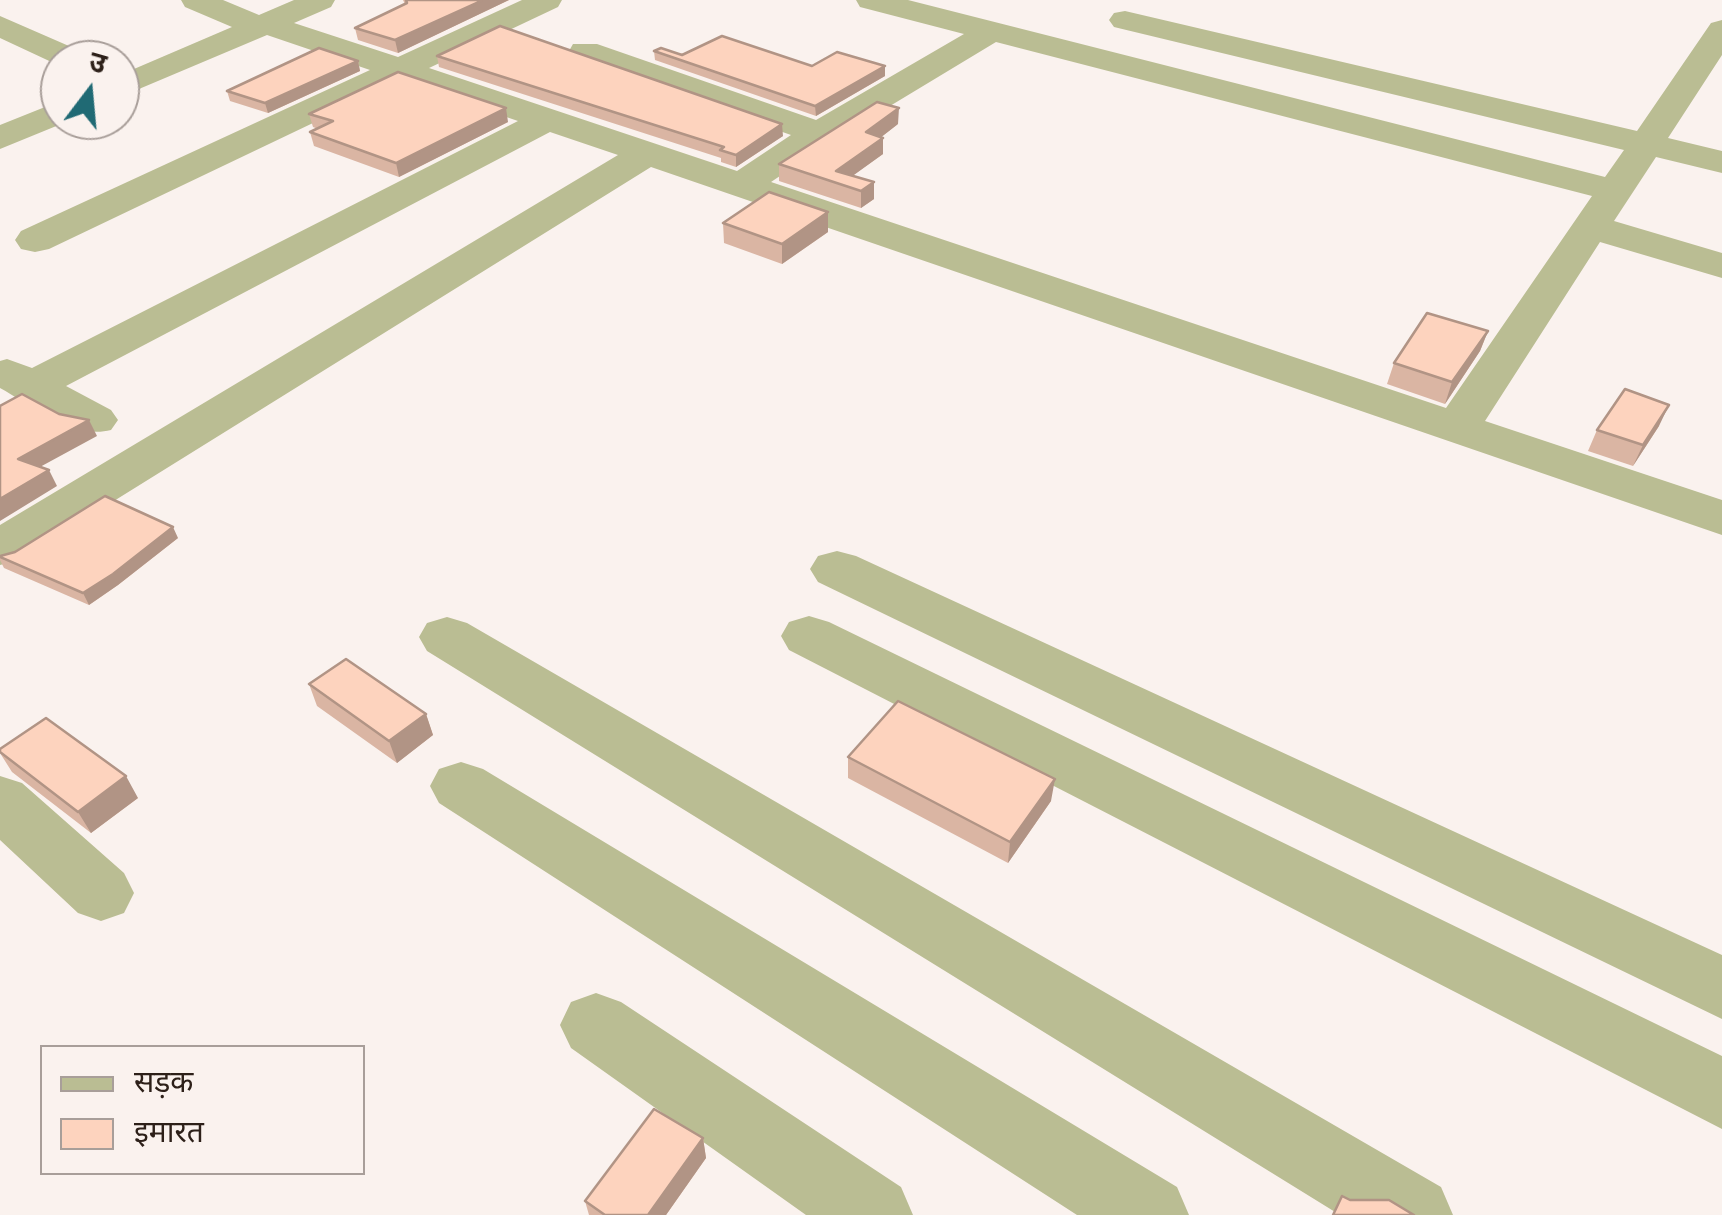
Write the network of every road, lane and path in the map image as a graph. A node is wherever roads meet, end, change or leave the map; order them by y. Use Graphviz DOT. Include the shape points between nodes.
graph roads {
  1 [pos="196,0"];
  2 [pos="547,0"];
  3 [pos="871,0"];
  4 [pos="291,11"];
  5 [pos="1125,20"];
  6 [pos="0,26"];
  7 [pos="1722,30"];
  8 [pos="990,32"];
  9 [pos="40,45"];
  10 [pos="585,52"];
  11 [pos="400,70"];
  12 [pos="140,76"];
  13 [pos="547,120"];
  14 [pos="40,121"];
  15 [pos="818,133"];
  16 [pos="0,138"];
  17 [pos="1648,144"];
  18 [pos="646,154"];
  19 [pos="1722,162"];
  20 [pos="740,186"];
  21 [pos="1612,190"];
  22 [pos="1589,226"];
  23 [pos="35,240"];
  24 [pos="1722,266"];
  25 [pos="16,378"];
  26 [pos="94,420"];
  27 [pos="1456,428"];
  28 [pos="1722,518"];
  29 [pos="0,548"];
  30 [pos="837,569"];
  31 [pos="809,636"];
  32 [pos="447,638"];
  33 [pos="461,786"];
  34 [pos="0,801"];
  35 [pos="101,893"];
  36 [pos="1722,988"];
  37 [pos="596,1026"];
  38 [pos="1722,1094"];
  39 [pos="873,1215"];
  40 [pos="1149,1215"];
  41 [pos="1413,1215"];
  1 -- 4 [label="street"];
  2 -- 11 [label="street"];
  3 -- 8 [label="street"];
  4 -- 11 [label="street"];
  4 -- 12 [label="street"];
  5 -- 17 [label="street"];
  6 -- 9 [label="street"];
  7 -- 17 [label="street"];
  8 -- 15 [label="street"];
  8 -- 21 [label="street"];
  10 -- 15 [label="street"];
  11 -- 13 [label="street"];
  11 -- 23 [label="street"];
  13 -- 18 [label="street"];
  13 -- 25 [label="street"];
  14 -- 16 [label="street"];
  15 -- 20 [label="street"];
  17 -- 19 [label="street"];
  17 -- 21 [label="street"];
  18 -- 20 [label="street"];
  18 -- 29 [label="street"];
  20 -- 27 [label="street"];
  21 -- 22 [label="street"];
  22 -- 24 [label="street"];
  22 -- 27 [label="street"];
  25 -- 26 [label="street"];
  27 -- 28 [label="street"];
  30 -- 36 [label="street"];
  31 -- 38 [label="street"];
  32 -- 41 [label="street"];
  33 -- 40 [label="street"];
  34 -- 35 [label="street"];
  37 -- 39 [label="street"];
}
